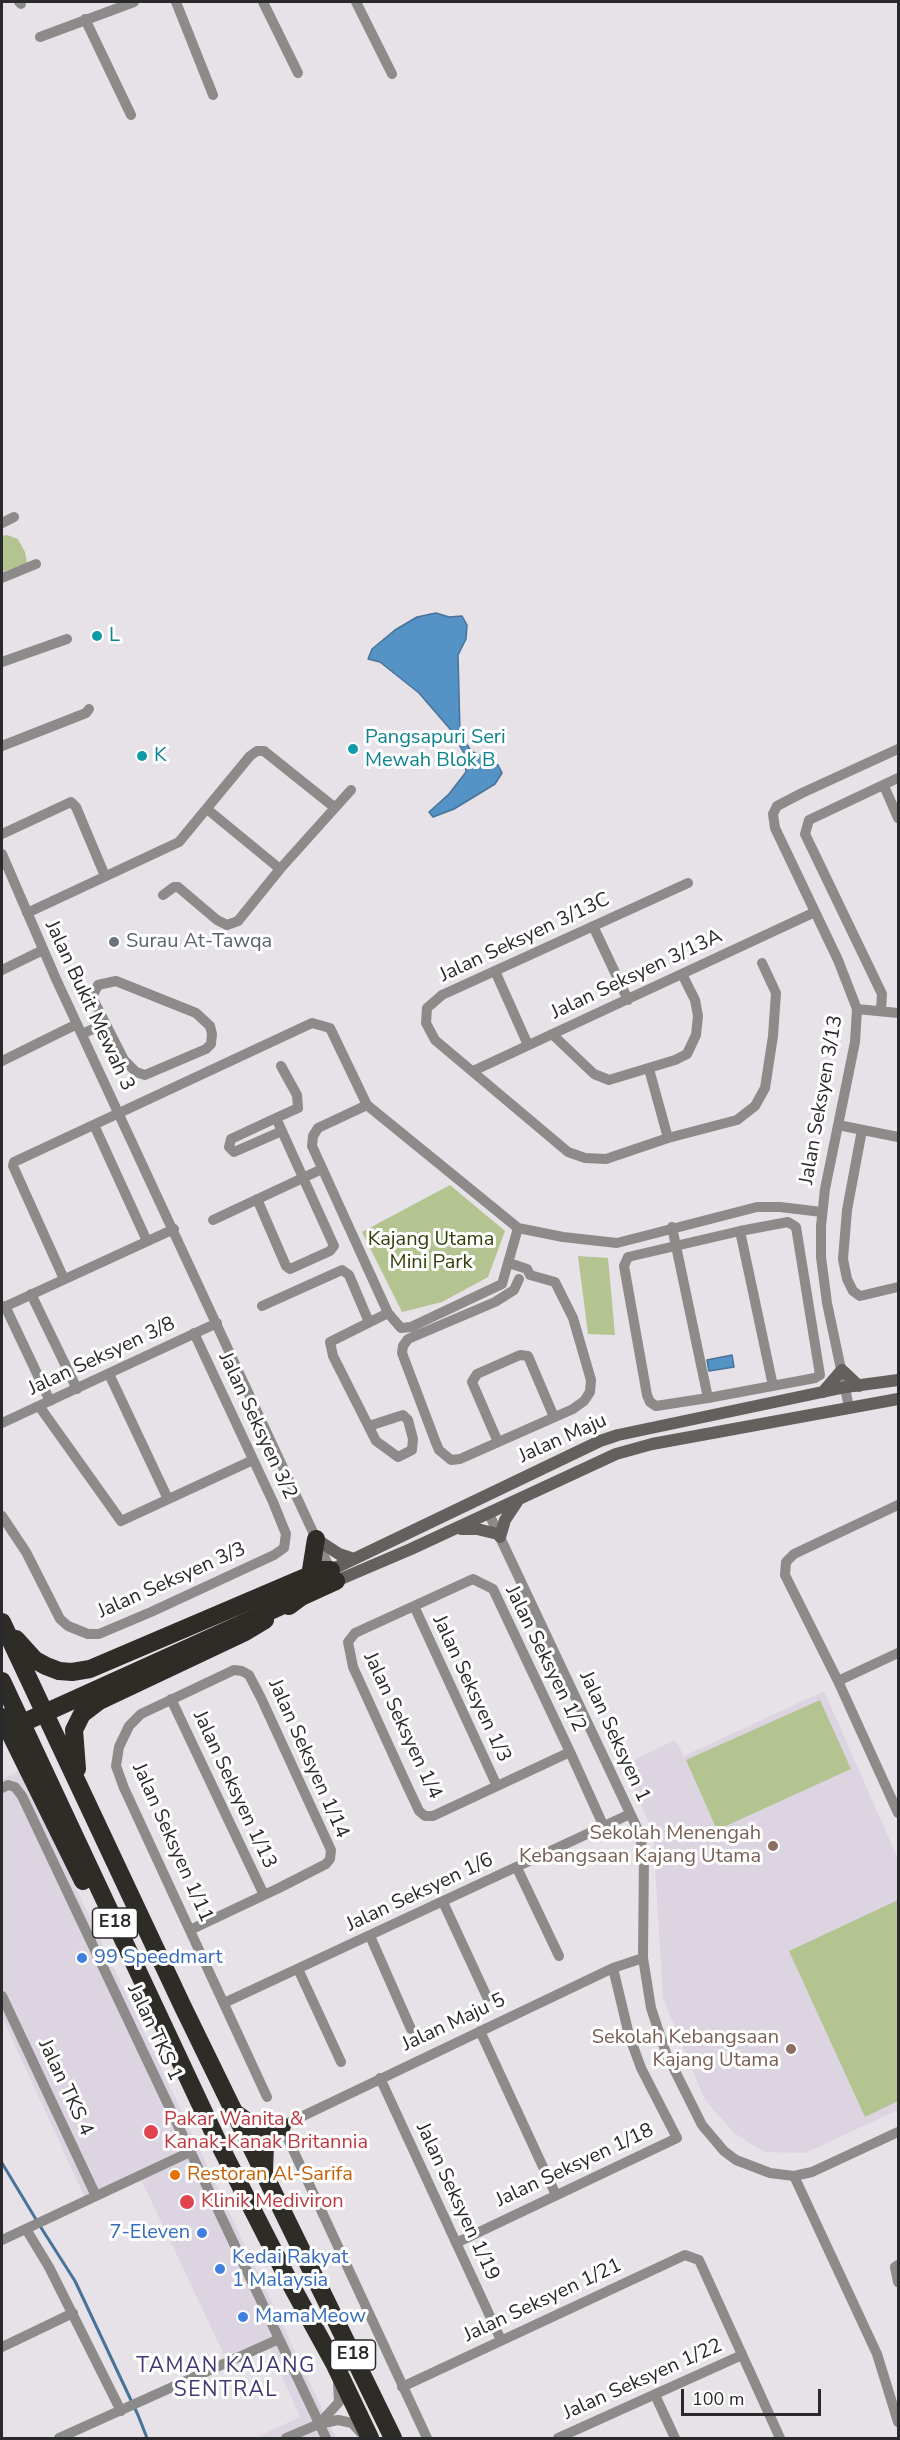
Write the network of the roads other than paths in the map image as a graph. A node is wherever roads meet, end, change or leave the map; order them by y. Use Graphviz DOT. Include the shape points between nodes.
graph roads {
  1 [pos="134,2"];
  2 [pos="176,2"];
  3 [pos="263,2"];
  4 [pos="356,2"];
  5 [pos="85,19"];
  6 [pos="40,37"];
  7 [pos="298,73"];
  8 [pos="392,74"];
  9 [pos="213,96"];
  10 [pos="131,115"];
  11 [pos="14,517"];
  12 [pos="2,523"];
  13 [pos="36,564"];
  14 [pos="2,578"];
  15 [pos="67,639"];
  16 [pos="2,662"];
  17 [pos="89,709"];
  18 [pos="2,746"];
  19 [pos="898,749"];
  20 [pos="898,778"];
  21 [pos="884,786"];
  22 [pos="351,790"];
  23 [pos="334,807"];
  24 [pos="207,809"];
  25 [pos="898,818"];
  26 [pos="2,834"];
  27 [pos="2,854"];
  28 [pos="280,869"];
  29 [pos="105,876"];
  30 [pos="688,882"];
  31 [pos="163,895"];
  32 [pos="815,912"];
  33 [pos="27,913"];
  34 [pos="592,926"];
  35 [pos="43,950"];
  36 [pos="762,963"];
  37 [pos="2,970"];
  38 [pos="495,971"];
  39 [pos="682,974"];
  40 [pos="628,1000"];
  41 [pos="856,1009"];
  42 [pos="881,1010"];
  43 [pos="898,1013"];
  44 [pos="105,1023"];
  45 [pos="80,1029"];
  46 [pos="552,1034"];
  47 [pos="528,1045"];
  48 [pos="2,1061"];
  49 [pos="281,1066"];
  50 [pos="649,1069"];
  51 [pos="473,1071"];
  52 [pos="367,1106"];
  53 [pos="120,1113"];
  54 [pos="276,1118"];
  55 [pos="94,1125"];
  56 [pos="838,1125"];
  57 [pos="861,1130"];
  58 [pos="282,1131"];
  59 [pos="898,1137"];
  60 [pos="668,1138"];
  61 [pos="322,1168"];
  62 [pos="304,1177"];
  63 [pos="257,1199"];
  64 [pos="822,1212"];
  65 [pos="213,1220"];
  66 [pos="672,1227"];
  67 [pos="174,1228"];
  68 [pos="518,1228"];
  69 [pos="740,1231"];
  70 [pos="147,1241"];
  71 [pos="677,1247"];
  72 [pos="507,1269"];
  73 [pos="525,1277"];
  74 [pos="64,1279"];
  75 [pos="898,1287"];
  76 [pos="31,1294"];
  77 [pos="262,1306"];
  78 [pos="3,1307"];
  79 [pos="388,1313"];
  80 [pos="369,1322"];
  81 [pos="218,1323"];
  82 [pos="194,1333"];
  83 [pos="843,1370"];
  84 [pos="109,1374"];
  85 [pos="898,1380"];
  86 [pos="773,1386"];
  87 [pos="859,1386"];
  88 [pos="846,1387"];
  89 [pos="77,1389"];
  90 [pos="823,1392"];
  91 [pos="708,1398"];
  92 [pos="898,1399"];
  93 [pos="50,1401"];
  94 [pos="39,1406"];
  95 [pos="849,1407"];
  96 [pos="554,1417"];
  97 [pos="2,1423"];
  98 [pos="369,1426"];
  99 [pos="498,1442"];
  100 [pos="253,1460"];
  101 [pos="511,1484"];
  102 [pos="168,1498"];
  103 [pos="520,1499"];
  104 [pos="898,1505"];
  105 [pos="461,1508"];
  106 [pos="489,1514"];
  107 [pos="2,1516"];
  108 [pos="455,1529"];
  109 [pos="286,1534"];
  110 [pos="499,1536"];
  111 [pos="316,1539"];
  112 [pos="354,1559"];
  113 [pos="310,1576"];
  114 [pos="333,1576"];
  115 [pos="292,1597"];
  116 [pos="414,1606"];
  117 [pos="2,1622"];
  118 [pos="348,1642"];
  119 [pos="898,1653"];
  120 [pos="249,1675"];
  121 [pos="2,1681"];
  122 [pos="838,1681"];
  123 [pos="171,1699"];
  124 [pos="4,1722"];
  125 [pos="570,1752"];
  126 [pos="497,1786"];
  127 [pos="2,1788"];
  128 [pos="84,1797"];
  129 [pos="898,1813"];
  130 [pos="630,1814"];
  131 [pos="604,1827"];
  132 [pos="517,1868"];
  133 [pos="264,1895"];
  134 [pos="443,1902"];
  135 [pos="190,1930"];
  136 [pos="370,1936"];
  137 [pos="559,1956"];
  138 [pos="643,1958"];
  139 [pos="613,1968"];
  140 [pos="298,1969"];
  141 [pos="2,1996"];
  142 [pos="487,1997"];
  143 [pos="224,2003"];
  144 [pos="411,2029"];
  145 [pos="480,2031"];
  146 [pos="168,2037"];
  147 [pos="341,2062"];
  148 [pos="380,2078"];
  149 [pos="267,2097"];
  150 [pos="233,2111"];
  151 [pos="282,2126"];
  152 [pos="898,2132"];
  153 [pos="190,2151"];
  154 [pos="264,2175"];
  155 [pos="794,2176"];
  156 [pos="556,2195"];
  157 [pos="96,2196"];
  158 [pos="27,2228"];
  159 [pos="2,2240"];
  160 [pos="456,2242"];
  161 [pos="897,2266"];
  162 [pos="898,2282"];
  163 [pos="73,2313"];
  164 [pos="279,2339"];
  165 [pos="501,2340"];
  166 [pos="2,2347"];
  167 [pos="742,2355"];
  168 [pos="335,2365"];
  169 [pos="402,2386"];
  170 [pos="655,2395"];
  171 [pos="123,2410"];
  172 [pos="898,2422"];
  173 [pos="319,2424"];
  174 [pos="59,2439"];
  175 [pos="286,2439"];
  176 [pos="326,2439"];
  177 [pos="364,2439"];
  178 [pos="370,2439"];
  179 [pos="393,2439"];
  180 [pos="428,2439"];
  181 [pos="558,2439"];
  182 [pos="675,2439"];
  183 [pos="780,2439"];
  1 -- 5 [label="street"];
  2 -- 9 [label="street"];
  3 -- 7 [label="street"];
  4 -- 8 [label="street"];
  5 -- 6 [label="street"];
  5 -- 10 [label="street"];
  11 -- 12 [label="street"];
  13 -- 14 [label="street"];
  15 -- 16 [label="street"];
  17 -- 18 [label="street"];
  19 -- 32 [label="street, Jalan Seksyen 3/13" via="777,806 773,814 775,828"];
  20 -- 21 [label="street"];
  21 -- 25 [label="street"];
  21 -- 42 [label="street" via="809,820 805,834 882,994"];
  22 -- 23 [label="street"];
  23 -- 24 [label="street" via="264,751 257,751"];
  23 -- 28 [label="street"];
  24 -- 28 [label="street"];
  24 -- 29 [label="street" via="179,842"];
  26 -- 29 [label="street" via="71,802"];
  27 -- 33 [label="street, Jalan Bukit Mewah 3"];
  28 -- 31 [label="street" via="238,921 227,925 178,887"];
  29 -- 33 [label="street"];
  30 -- 34 [label="street, Jalan Seksyen 3/13C"];
  32 -- 39 [label="street, Jalan Seksyen 3/13A"];
  32 -- 41 [label="street, Jalan Seksyen 3/13"];
  33 -- 35 [label="street, Jalan Bukit Mewah 3"];
  34 -- 38 [label="street, Jalan Seksyen 3/13C"];
  34 -- 40 [label="street"];
  35 -- 37 [label="street"];
  35 -- 45 [label="street, Jalan Bukit Mewah 3"];
  36 -- 60 [label="street, Jalan Seksyen 3/13C" via="776,993 765,1088 755,1106 737,1120"];
  38 -- 47 [label="street"];
  38 -- 51 [label="street, Jalan Seksyen 3/13C" via="442,995 427,1008 426,1023 435,1040"];
  39 -- 40 [label="street, Jalan Seksyen 3/13A"];
  39 -- 50 [label="street" via="698,1016 696,1035 687,1054"];
  40 -- 46 [label="street, Jalan Seksyen 3/13A"];
  41 -- 42 [label="street"];
  41 -- 56 [label="street, Jalan Seksyen 3/13" via="855,1042"];
  42 -- 43 [label="street"];
  44 -- 44 [label="street" via="92,997 98,985 116,981 196,1013 210,1026 211,1044 145,1076 124,1060"];
  44 -- 45 [label="street"];
  45 -- 48 [label="street"];
  45 -- 53 [label="street, Jalan Bukit Mewah 3"];
  46 -- 47 [label="street, Jalan Seksyen 3/13A"];
  46 -- 50 [label="street" via="602,1079"];
  47 -- 51 [label="street, Jalan Seksyen 3/13A"];
  49 -- 54 [label="street" via="297,1095 298,1108"];
  50 -- 60 [label="street"];
  51 -- 60 [label="street, Jalan Seksyen 3/13C" via="568,1152 585,1158 606,1159"];
  52 -- 53 [label="street" via="330,1028 312,1023"];
  52 -- 61 [label="street" via="318,1128 312,1146"];
  52 -- 68 [label="street"];
  53 -- 55 [label="street"];
  53 -- 67 [label="street, Jalan Bukit Mewah 3"];
  54 -- 58 [label="street"];
  54 -- 58 [label="street" via="231,1139 229,1147 234,1152"];
  55 -- 70 [label="street"];
  55 -- 74 [label="street" via="22,1158 13,1166"];
  56 -- 57 [label="street"];
  56 -- 64 [label="street, Jalan Seksyen 3/13"];
  57 -- 59 [label="street"];
  57 -- 75 [label="street" via="847,1210 843,1259 847,1279 860,1296"];
  58 -- 62 [label="street"];
  61 -- 62 [label="street"];
  61 -- 79 [label="street"];
  62 -- 63 [label="street"];
  62 -- 63 [label="street" via="333,1240 330,1251 290,1269"];
  63 -- 65 [label="street"];
  64 -- 66 [label="street" via="757,1207"];
  64 -- 83 [label="street, Jalan Seksyen 3/13" via="825,1291"];
  66 -- 68 [label="street" via="617,1243"];
  66 -- 71 [label="street"];
  67 -- 70 [label="street"];
  67 -- 81 [label="street, Jalan Bukit Mewah 3"];
  68 -- 72 [label="street"];
  69 -- 71 [label="street"];
  69 -- 86 [label="street"];
  69 -- 86 [label="street" via="788,1222 796,1227 820,1375"];
  70 -- 74 [label="street"];
  71 -- 91 [label="street"];
  71 -- 91 [label="street" via="628,1257 624,1266 647,1395 656,1406"];
  72 -- 73 [label="street"];
  72 -- 79 [label="street" via="502,1284 411,1327 401,1328"];
  73 -- 96 [label="street" via="555,1282 573,1318 591,1380 584,1401"];
  73 -- 99 [label="street" via="495,1302 408,1339 402,1353 444,1456 460,1459"];
  74 -- 76 [label="street"];
  76 -- 78 [label="street"];
  76 -- 89 [label="street"];
  77 -- 80 [label="street" via="342,1270 350,1275"];
  78 -- 93 [label="street"];
  79 -- 80 [label="street"];
  80 -- 98 [label="street" via="330,1342 330,1349"];
  81 -- 82 [label="street, Jalan Seksyen 3/8"];
  81 -- 111 [label="street, Jalan Bukit Mewah 3"];
  82 -- 84 [label="street, Jalan Seksyen 3/8"];
  82 -- 100 [label="street, Jalan Seksyen 3/2"];
  83 -- 87 [label="street"];
  83 -- 88 [label="street, Jalan Seksyen 3/13"];
  83 -- 90 [label="street"];
  84 -- 89 [label="street, Jalan Seksyen 3/8"];
  84 -- 102 [label="street"];
  85 -- 87 [label="street, Jalan Maju"];
  86 -- 91 [label="street"];
  87 -- 88 [label="street, Jalan Maju"];
  88 -- 90 [label="street, Jalan Maju"];
  88 -- 95 [label="street, Jalan Seksyen 3/13"];
  89 -- 93 [label="street, Jalan Seksyen 3/8"];
  90 -- 101 [label="street, Jalan Maju" via="618,1435"];
  92 -- 95 [label="street, Jalan Maju"];
  93 -- 94 [label="street, Jalan Seksyen 3/8"];
  94 -- 97 [label="street, Jalan Seksyen 3/8"];
  94 -- 102 [label="street" via="121,1521"];
  95 -- 103 [label="street, Jalan Maju" via="616,1454"];
  96 -- 99 [label="street"];
  96 -- 99 [label="street" via="528,1356 520,1354 477,1374 472,1382"];
  100 -- 102 [label="street"];
  100 -- 109 [label="street, Jalan Seksyen 3/2"];
  101 -- 105 [label="street, Jalan Maju"];
  101 -- 106 [label="street"];
  103 -- 106 [label="street, Jalan Maju"];
  103 -- 110 [label="street"];
  104 -- 122 [label="street" via="794,1554 786,1562 785,1575"];
  105 -- 106 [label="street"];
  105 -- 112 [label="street, Jalan Maju"];
  106 -- 108 [label="street, Jalan Maju"];
  106 -- 110 [label="street, Jalan Seksyen 1"];
  107 -- 109 [label="street, Jalan Seksyen 3/3" via="26,1551 60,1619 78,1631 99,1634 274,1555 284,1548"];
  108 -- 110 [label="street" via="477,1529"];
  108 -- 114 [label="street, Jalan Maju"];
  110 -- 130 [label="street, Jalan Seksyen 1"];
  111 -- 112 [label="street"];
  111 -- 113 [label="highway"];
  111 -- 114 [label="street, Jalan Bukit Mewah 3"];
  112 -- 114 [label="street, Jalan Maju"];
  113 -- 114 [label="highway" via="322,1570"];
  113 -- 117 [label="highway" via="90,1669 72,1672 34,1660"];
  114 -- 115 [label="highway"];
  115 -- 124 [label="highway, bridge"];
  115 -- 128 [label="highway" via="292,1605 245,1632 99,1701 82,1714 74,1730 74,1748"];
  116 -- 118 [label="street, Jalan Seksyen 1/2" via="355,1633"];
  116 -- 125 [label="street, Jalan Seksyen 1/2" via="473,1579 493,1589"];
  116 -- 126 [label="street, Jalan Seksyen 1/3"];
  117 -- 128 [label="highway, E18"];
  118 -- 126 [label="street, Jalan Seksyen 1/4" via="353,1666 419,1811 433,1816"];
  119 -- 122 [label="street"];
  120 -- 123 [label="street, Jalan Seksyen 1/11" via="234,1670"];
  120 -- 133 [label="street, Jalan Seksyen 1/14" via="331,1850 326,1864"];
  121 -- 146 [label="highway, E18"];
  122 -- 129 [label="street"];
  123 -- 133 [label="street, Jalan Seksyen 1/13"];
  123 -- 135 [label="street, Jalan Seksyen 1/11" via="141,1714 129,1726 119,1747 116,1766"];
  124 -- 146 [label="highway" via="152,2022"];
  125 -- 126 [label="street"];
  125 -- 131 [label="street, Jalan Seksyen 1/2"];
  127 -- 153 [label="street, Jalan TKS 1" via="15,1787 22,1796"];
  128 -- 150 [label="highway, E18"];
  130 -- 131 [label="street, Jalan Seksyen 1/6"];
  130 -- 138 [label="street, Jalan Seksyen 1" via="644,1855"];
  131 -- 132 [label="street, Jalan Seksyen 1/6"];
  132 -- 134 [label="street, Jalan Seksyen 1/6"];
  132 -- 137 [label="street"];
  133 -- 135 [label="street"];
  134 -- 136 [label="street, Jalan Seksyen 1/6"];
  134 -- 142 [label="street"];
  135 -- 143 [label="street, Jalan Seksyen 1/11"];
  136 -- 140 [label="street, Jalan Seksyen 1/6"];
  136 -- 144 [label="street"];
  138 -- 139 [label="street, Jalan Maju 5"];
  138 -- 155 [label="street, Jalan Seksyen 1" via="651,2007 666,2053 702,2125 724,2151 749,2166"];
  139 -- 145 [label="street, Jalan Maju 5"];
  139 -- 156 [label="street, Jalan Seksyen 1/18" via="622,2012 640,2064 677,2138"];
  140 -- 143 [label="street, Jalan Seksyen 1/6"];
  140 -- 147 [label="street"];
  141 -- 157 [label="street, Jalan TKS 4"];
  143 -- 149 [label="street, Jalan Seksyen 1/11"];
  145 -- 148 [label="street, Jalan Maju 5"];
  145 -- 156 [label="street"];
  146 -- 168 [label="highway, E18"];
  148 -- 151 [label="street, Jalan Maju 5"];
  148 -- 160 [label="street, Jalan Seksyen 1/19"];
  150 -- 151 [label="highway" via="255,2127"];
  150 -- 154 [label="highway, E18"];
  151 -- 154 [label="highway" via="265,2144"];
  151 -- 169 [label="street"];
  152 -- 155 [label="street" via="812,2172"];
  153 -- 157 [label="street"];
  153 -- 164 [label="street, Jalan TKS 1"];
  154 -- 179 [label="highway, E18"];
  155 -- 172 [label="street" via="877,2354"];
  156 -- 160 [label="street, Jalan Seksyen 1/18"];
  157 -- 158 [label="street"];
  158 -- 159 [label="street"];
  158 -- 163 [label="street"];
  160 -- 165 [label="street, Jalan Seksyen 1/19"];
  161 -- 162 [label="street"];
  163 -- 166 [label="street"];
  163 -- 171 [label="street"];
  164 -- 171 [label="street"];
  164 -- 173 [label="street, Jalan TKS 1"];
  165 -- 167 [label="street, Jalan Seksyen 1/21" via="685,2255 699,2260"];
  165 -- 169 [label="street, Jalan Seksyen 1/21"];
  167 -- 170 [label="street, Jalan Seksyen 1/22"];
  167 -- 183 [label="street"];
  168 -- 173 [label="street" via="339,2402"];
  168 -- 178 [label="highway, E18"];
  169 -- 180 [label="street"];
  170 -- 181 [label="street, Jalan Seksyen 1/22"];
  170 -- 182 [label="street"];
  171 -- 174 [label="street"];
  173 -- 175 [label="street"];
  173 -- 176 [label="street, Jalan TKS 1"];
  173 -- 177 [label="street" via="345,2420 357,2427"];
}
